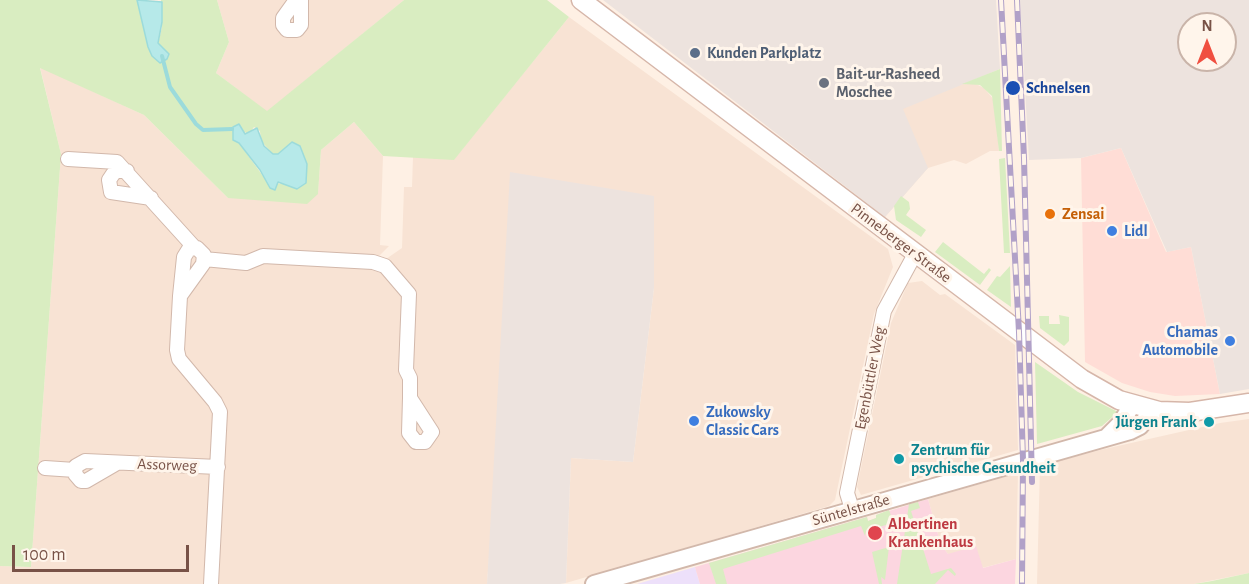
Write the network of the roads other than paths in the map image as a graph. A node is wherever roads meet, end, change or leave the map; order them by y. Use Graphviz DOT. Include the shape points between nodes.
graph roads {
  1 [pos="296,0"];
  2 [pos="301,0"];
  3 [pos="581,0"];
  4 [pos="68,159"];
  5 [pos="127,171"];
  6 [pos="151,198"];
  7 [pos="194,247"];
  8 [pos="915,254"];
  9 [pos="204,259"];
  10 [pos="180,296"];
  11 [pos="410,398"];
  12 [pos="1249,403"];
  13 [pos="1132,405"];
  14 [pos="1153,410"];
  15 [pos="1107,436"];
  16 [pos="218,466"];
  17 [pos="45,468"];
  18 [pos="852,509"];
  19 [pos="211,584"];
  20 [pos="594,584"];
  1 -- 2 [label="street" via="283,18 287,30 297,30 301,25"];
  3 -- 8 [label="main road, Pinneberger Straße"];
  4 -- 5 [label="street" via="115,161"];
  5 -- 6 [label="street"];
  5 -- 6 [label="street" via="112,174 111,192"];
  6 -- 7 [label="street"];
  7 -- 9 [label="street"];
  7 -- 10 [label="street" via="184,257"];
  8 -- 13 [label="main road, Pinneberger Straße" via="1082,380"];
  8 -- 18 [label="street, Egenbüttler Weg" via="884,311 847,493"];
  9 -- 10 [label="street"];
  9 -- 11 [label="street" via="246,263 269,256 386,266 409,294 406,360"];
  10 -- 16 [label="street" via="177,354 219,408"];
  12 -- 14 [label="main road, Pinneberger Straße" via="1190,412"];
  13 -- 14 [label="main road, Pinneberger Straße"];
  13 -- 15 [label="street"];
  14 -- 15 [label="street, Süntelstraße" via="1136,429"];
  15 -- 18 [label="street, Süntelstraße"];
  16 -- 17 [label="street, Assorweg" via="85,461 75,470"];
  16 -- 19 [label="street"];
  18 -- 20 [label="street, Süntelstraße"];
}
